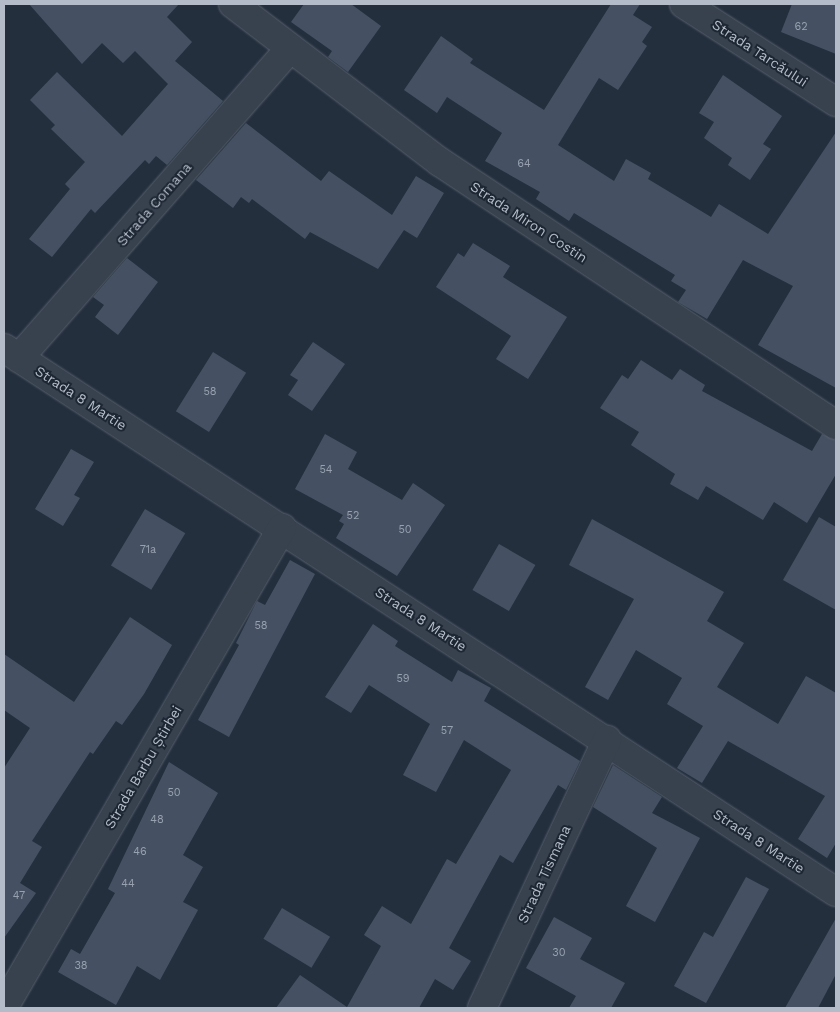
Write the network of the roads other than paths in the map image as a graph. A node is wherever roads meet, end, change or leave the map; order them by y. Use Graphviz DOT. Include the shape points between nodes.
graph roads {
  1 [pos="232,4"];
  2 [pos="684,4"];
  3 [pos="289,50"];
  4 [pos="836,102"];
  5 [pos="11,353"];
  6 [pos="836,425"];
  7 [pos="282,528"];
  8 [pos="607,740"];
  9 [pos="836,892"];
  10 [pos="4,1007"];
  11 [pos="482,1008"];
  1 -- 3 [label="street, Strada Miron Costin"];
  2 -- 4 [label="street, Strada Tarcăului"];
  3 -- 5 [label="street, Strada Comana"];
  3 -- 6 [label="street, Strada Miron Costin" via="440,162"];
  5 -- 7 [label="street, Strada 8 Martie"];
  7 -- 8 [label="street, Strada 8 Martie"];
  7 -- 10 [label="street, Strada Barbu Știrbei"];
  8 -- 9 [label="street, Strada 8 Martie"];
  8 -- 11 [label="street, Strada Tismana"];
}
